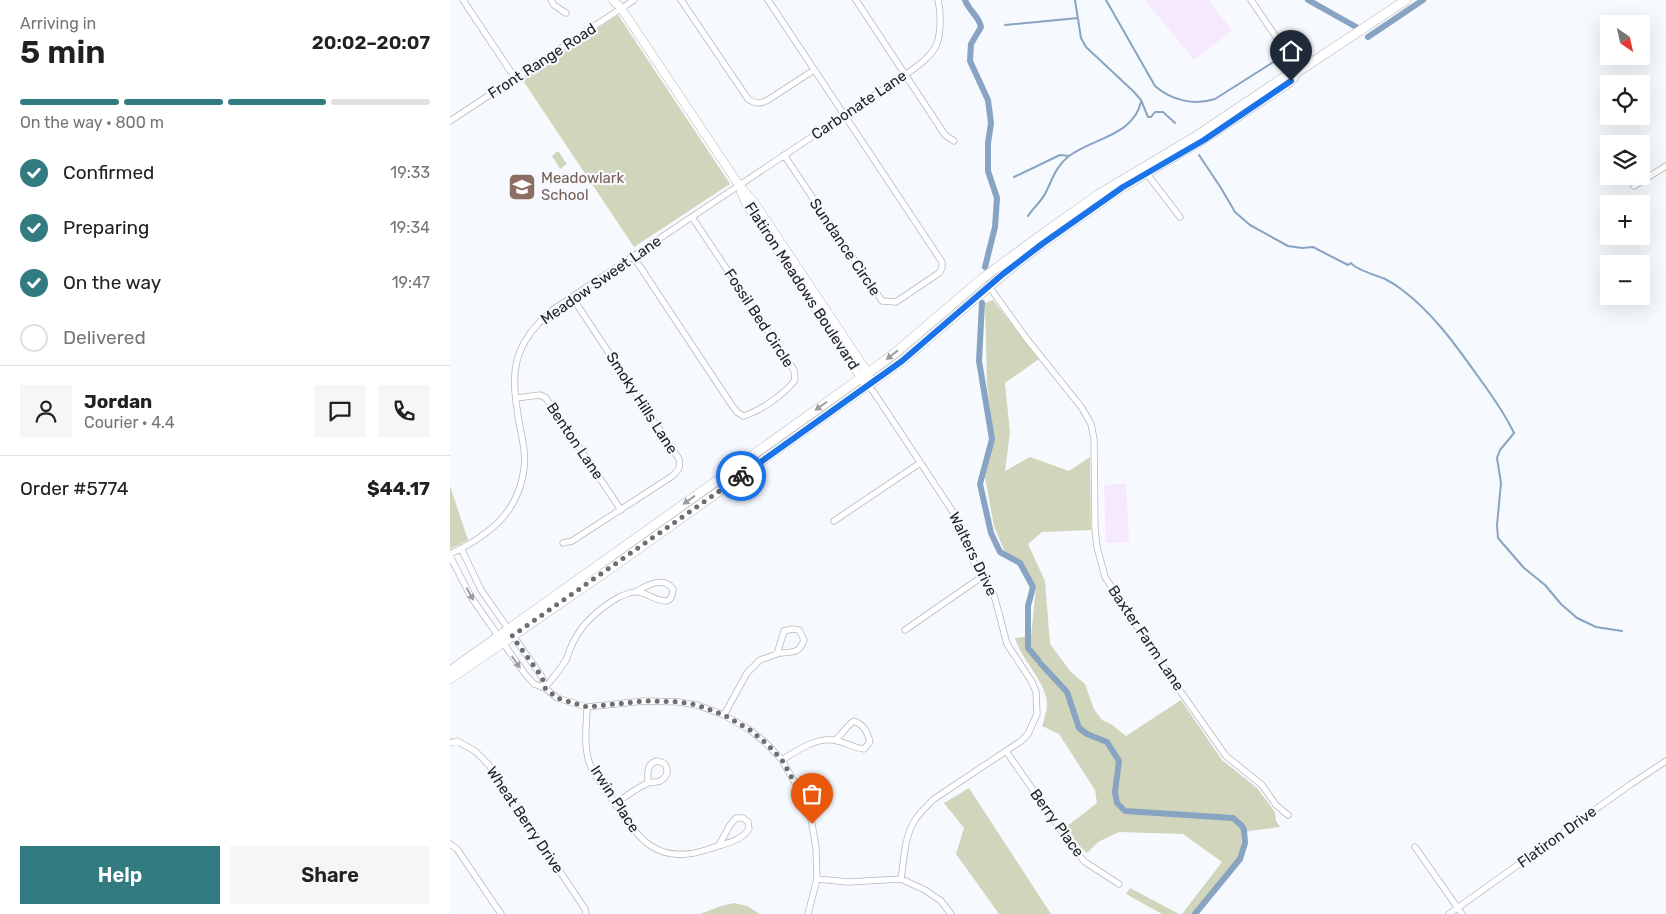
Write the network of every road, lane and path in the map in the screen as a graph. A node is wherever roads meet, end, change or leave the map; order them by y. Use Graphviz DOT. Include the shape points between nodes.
graph roads {
  1 [pos="463,0"];
  2 [pos="550,0"];
  3 [pos="613,0"];
  4 [pos="618,0"];
  5 [pos="634,0"];
  6 [pos="682,0"];
  7 [pos="768,0"];
  8 [pos="856,0"];
  9 [pos="938,0"];
  10 [pos="1251,0"];
  11 [pos="1406,0"];
  12 [pos="621,8"];
  13 [pos="566,13"];
  14 [pos="814,70"];
  15 [pos="1299,71"];
  16 [pos="905,75"];
  17 [pos="515,78"];
  18 [pos="845,115"];
  19 [pos="451,119"];
  20 [pos="954,141"];
  21 [pos="784,155"];
  22 [pos="1666,166"];
  23 [pos="1147,174"];
  24 [pos="739,185"];
  25 [pos="1634,186"];
  26 [pos="692,217"];
  27 [pos="1180,217"];
  28 [pos="633,256"];
  29 [pos="986,282"];
  30 [pos="572,297"];
  31 [pos="864,376"];
  32 [pos="871,387"];
  33 [pos="516,398"];
  34 [pos="920,463"];
  35 [pos="621,510"];
  36 [pos="834,521"];
  37 [pos="563,543"];
  38 [pos="461,548"];
  39 [pos="450,555"];
  40 [pos="983,576"];
  41 [pos="637,591"];
  42 [pos="905,630"];
  43 [pos="510,633"];
  44 [pos="501,639"];
  45 [pos="777,654"];
  46 [pos="450,671"];
  47 [pos="450,679"];
  48 [pos="545,688"];
  49 [pos="587,707"];
  50 [pos="724,715"];
  51 [pos="835,740"];
  52 [pos="450,744"];
  53 [pos="1006,751"];
  54 [pos="782,760"];
  55 [pos="1665,764"];
  56 [pos="648,782"];
  57 [pos="615,804"];
  58 [pos="1288,815"];
  59 [pos="450,844"];
  60 [pos="719,845"];
  61 [pos="1415,847"];
  62 [pos="817,879"];
  63 [pos="901,880"];
  64 [pos="1120,884"];
  65 [pos="1458,908"];
  66 [pos="501,914"];
  67 [pos="586,914"];
  68 [pos="808,914"];
  69 [pos="951,914"];
  70 [pos="1449,914"];
  71 [pos="1462,914"];
  1 -- 17 [label="street"];
  2 -- 13 [label="street"];
  3 -- 12 [label="street, Flatiron Meadows Boulevard"];
  4 -- 12 [label="street, Flatiron Meadows Boulevard"];
  5 -- 12 [label="street, Front Range Road"];
  6 -- 14 [label="street" via="753,103 761,104"];
  7 -- 14 [label="street"];
  8 -- 16 [label="street"];
  9 -- 16 [label="street, Carbonate Lane" via="940,28 936,46"];
  10 -- 15 [label="street"];
  11 -- 15 [label="main road"];
  12 -- 17 [label="street, Front Range Road"];
  12 -- 24 [label="street, Flatiron Meadows Boulevard"];
  14 -- 18 [label="street"];
  15 -- 23 [label="main road" via="1291,81 1204,140"];
  15 -- 29 [label="main road" via="1286,76 1198,135 1099,194 1037,238"];
  16 -- 18 [label="street, Carbonate Lane"];
  16 -- 20 [label="street" via="945,135"];
  17 -- 19 [label="street, Front Range Road"];
  18 -- 21 [label="street, Carbonate Lane"];
  18 -- 21 [label="street, Sundance Circle" via="942,262 940,273 896,302 882,301"];
  21 -- 24 [label="street, Carbonate Lane"];
  22 -- 25 [label="street"];
  23 -- 27 [label="street"];
  23 -- 29 [label="main road"];
  24 -- 26 [label="street, Meadow Sweet Lane"];
  24 -- 31 [label="street, Flatiron Meadows Boulevard" via="748,207"];
  26 -- 28 [label="street, Meadow Sweet Lane"];
  26 -- 28 [label="street, Fossil Bed Circle" via="794,370 795,380 789,388 762,407 743,416 733,407"];
  28 -- 30 [label="street, Meadow Sweet Lane"];
  29 -- 31 [label="main road, one-way"];
  29 -- 32 [label="main road"];
  29 -- 58 [label="street, Baxter Farm Lane" via="1091,424 1095,529 1105,577 1226,756 1262,785 1276,805"];
  30 -- 33 [label="street, Meadow Sweet Lane" via="536,325 526,340 517,362"];
  30 -- 35 [label="street, Smoky Hills Lane" via="679,459 678,471"];
  31 -- 32 [label="street, Flatiron Meadows Boulevard"];
  31 -- 43 [label="main road, one-way"];
  32 -- 34 [label="street, Walters Drive"];
  32 -- 43 [label="main road"];
  33 -- 35 [label="street, Benton Lane" via="540,395 546,398"];
  33 -- 38 [label="street, Meadow Sweet Lane" via="524,451 519,489 499,522"];
  34 -- 36 [label="street"];
  34 -- 40 [label="street, Walters Drive" via="953,512 973,561"];
  35 -- 37 [label="street, Smoky Hills Lane" via="572,541"];
  38 -- 39 [label="street, Meadow Sweet Lane"];
  38 -- 43 [label="street" via="481,590"];
  39 -- 44 [label="street, one-way" via="471,597"];
  40 -- 42 [label="street"];
  40 -- 53 [label="street, Walters Drive" via="994,595 1007,644 1032,682 1038,703 1028,734"];
  41 -- 41 [label="street" via="662,602 671,597 673,589 668,583 661,582"];
  41 -- 48 [label="street" via="612,601 584,625 565,661"];
  43 -- 44 [label="main road"];
  43 -- 48 [label="street" via="542,677"];
  44 -- 46 [label="main road"];
  44 -- 47 [label="main road"];
  44 -- 48 [label="street, one-way" via="525,674 534,684"];
  45 -- 45 [label="street" via="801,648 804,640 799,630 792,628 784,632"];
  45 -- 50 [label="street" via="760,660 747,673"];
  48 -- 49 [label="street" via="557,698"];
  49 -- 50 [label="street" via="644,701 680,702"];
  49 -- 57 [label="street, Irwin Place" via="587,752 598,779"];
  50 -- 54 [label="street" via="750,730"];
  51 -- 51 [label="street" via="855,748 864,748 870,742 862,724 854,721"];
  51 -- 54 [label="street" via="804,746"];
  52 -- 67 [label="street, Wheat Berry Drive" via="457,741 475,751 489,765"];
  53 -- 63 [label="street, Walters Drive" via="934,799 914,821 907,840"];
  53 -- 64 [label="street, Berry Place" via="1076,852 1085,862"];
  54 -- 62 [label="street" via="808,807 816,848"];
  55 -- 65 [label="street, Flatiron Drive" via="1624,789"];
  56 -- 57 [label="street"];
  57 -- 60 [label="street, Irwin Place" via="637,835 663,852 692,854"];
  59 -- 66 [label="street" via="457,849"];
  60 -- 60 [label="street, Irwin Place" via="736,818 748,822 746,834"];
  61 -- 65 [label="street"];
  62 -- 63 [label="street" via="848,882"];
  62 -- 68 [label="street"];
  63 -- 69 [label="street" via="926,890"];
  65 -- 70 [label="street, Flatiron Drive"];
  65 -- 71 [label="street"];
}
